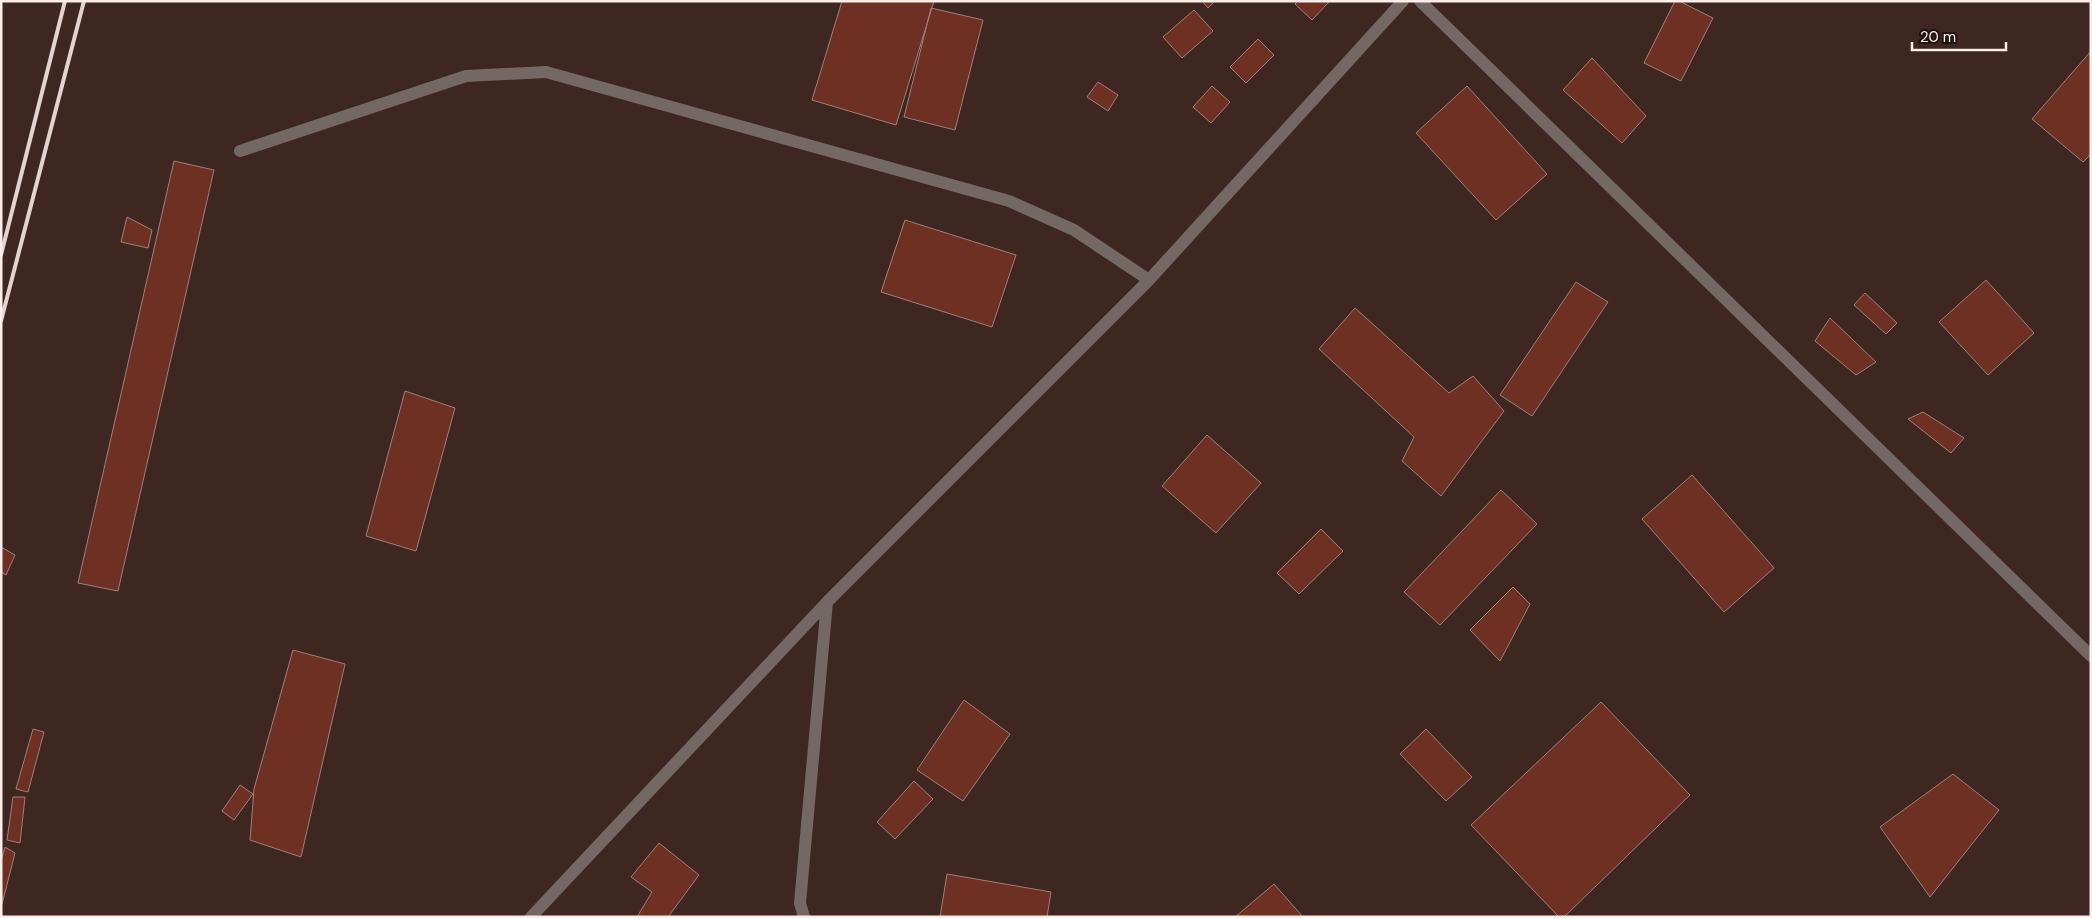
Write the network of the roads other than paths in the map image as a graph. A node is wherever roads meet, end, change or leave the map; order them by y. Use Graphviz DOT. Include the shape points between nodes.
graph roads {
  1 [pos="1403,1"];
  2 [pos="1420,1"];
  3 [pos="240,152"];
  4 [pos="1149,280"];
  5 [pos="827,602"];
  6 [pos="2091,656"];
  7 [pos="800,903"];
  8 [pos="531,917"];
  9 [pos="798,917"];
  10 [pos="804,917"];
  1 -- 4 [label="street"];
  2 -- 6 [label="street"];
  3 -- 4 [label="street" via="466,76 546,72 1009,201 1074,230"];
  4 -- 5 [label="street"];
  5 -- 7 [label="street"];
  5 -- 8 [label="street"];
  7 -- 9 [label="street"];
  7 -- 10 [label="street"];
}
